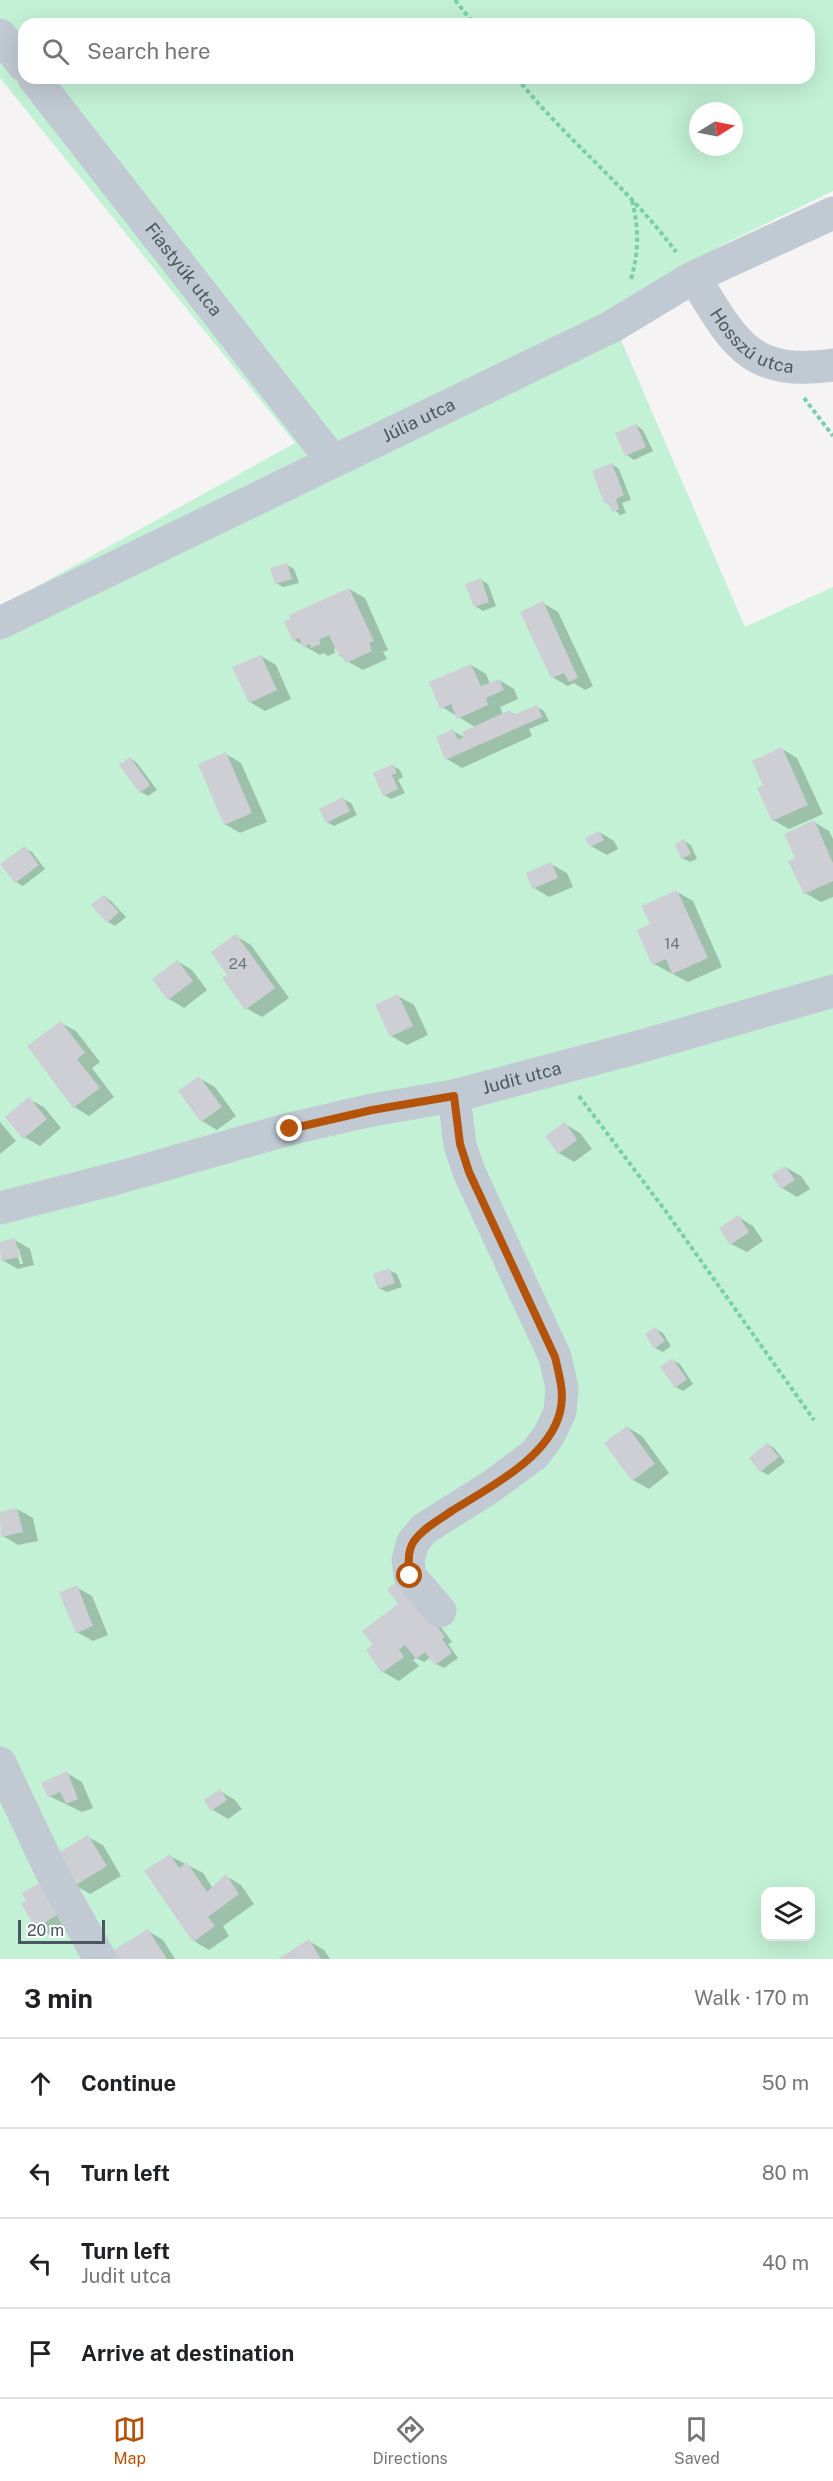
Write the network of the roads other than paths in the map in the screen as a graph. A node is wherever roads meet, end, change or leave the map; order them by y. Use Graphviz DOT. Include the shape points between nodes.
graph roads {
  1 [pos="0,35"];
  2 [pos="18,58"];
  3 [pos="39,84"];
  4 [pos="833,213"];
  5 [pos="694,277"];
  6 [pos="833,365"];
  7 [pos="332,460"];
  8 [pos="0,623"];
  9 [pos="833,991"];
  10 [pos="454,1096"];
  11 [pos="0,1208"];
  12 [pos="440,1611"];
  13 [pos="0,1763"];
  14 [pos="100,1959"];
  1 -- 2 [label="street"];
  3 -- 7 [label="street, Fiastyúk utca"];
  4 -- 5 [label="street, Júlia utca"];
  5 -- 6 [label="street, Hosszú utca" via="731,334 751,354 773,365 805,369"];
  5 -- 7 [label="street, Júlia utca" via="611,327"];
  7 -- 8 [label="street, Júlia utca"];
  9 -- 10 [label="street, Judit utca"];
  10 -- 11 [label="street, Judit utca" via="290,1129"];
  10 -- 12 [label="street" via="460,1144 469,1172 555,1357 562,1388 560,1412 535,1454 424,1529 413,1542 408,1560 410,1576"];
  13 -- 14 [label="street" via="51,1870"];
}
